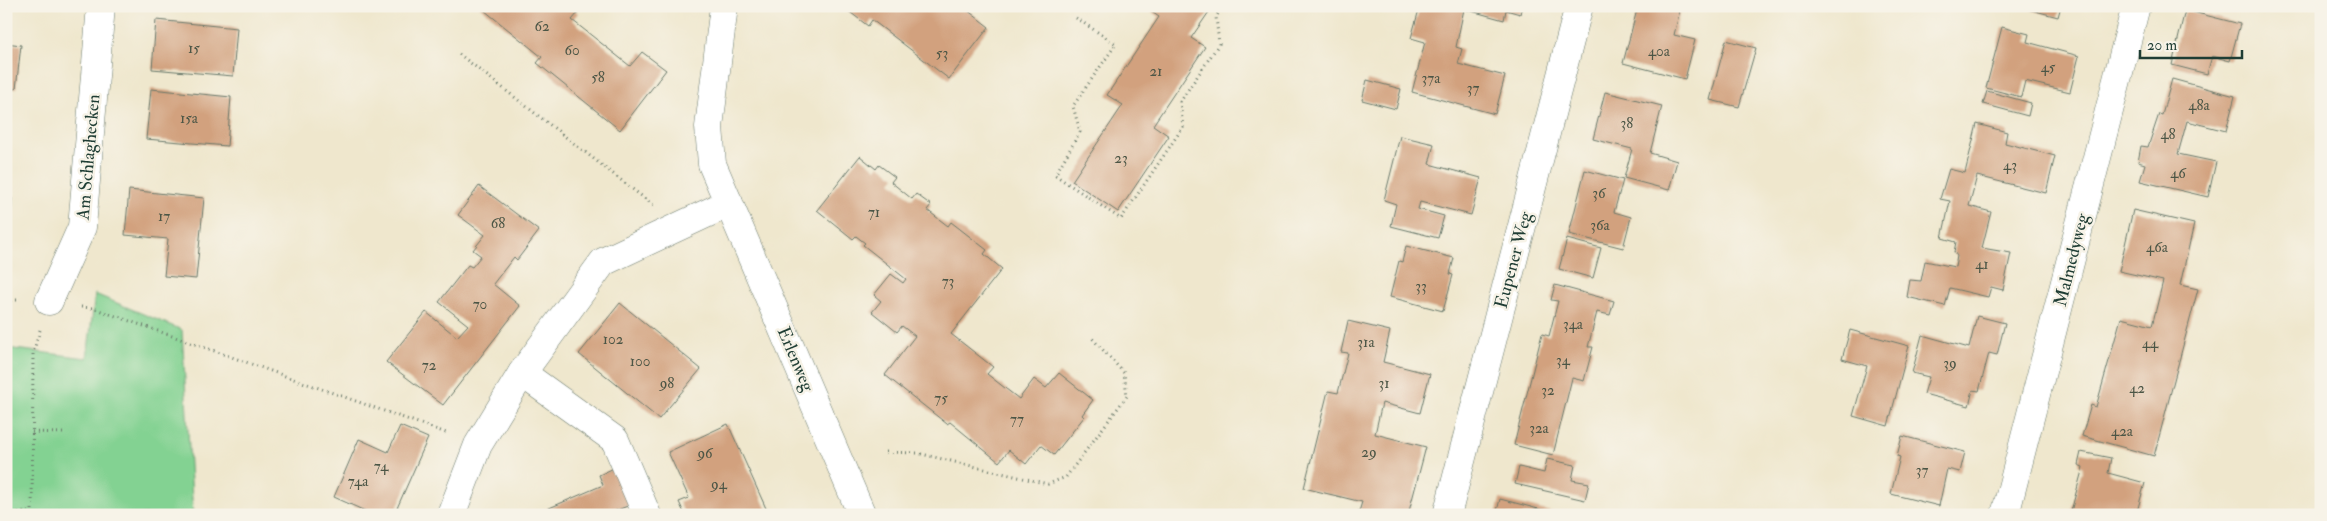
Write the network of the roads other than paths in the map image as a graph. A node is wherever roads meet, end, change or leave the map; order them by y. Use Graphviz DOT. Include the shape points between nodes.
graph roads {
  1 [pos="101,6"];
  2 [pos="724,6"];
  3 [pos="1579,6"];
  4 [pos="2136,6"];
  5 [pos="729,203"];
  6 [pos="49,301"];
  7 [pos="522,373"];
  8 [pos="450,515"];
  9 [pos="647,515"];
  10 [pos="862,515"];
  11 [pos="1447,515"];
  12 [pos="2005,515"];
  1 -- 6 [label="street, Am Schlaghecken" via="82,227"];
  2 -- 5 [label="street, Erlenweg" via="709,127 712,164"];
  3 -- 11 [label="street, Eupener Weg"];
  4 -- 12 [label="street, Malmedyweg"];
  5 -- 7 [label="street" via="603,262"];
  5 -- 10 [label="street, Erlenweg"];
  7 -- 8 [label="street" via="478,445"];
  7 -- 9 [label="street" via="614,440"];
}
